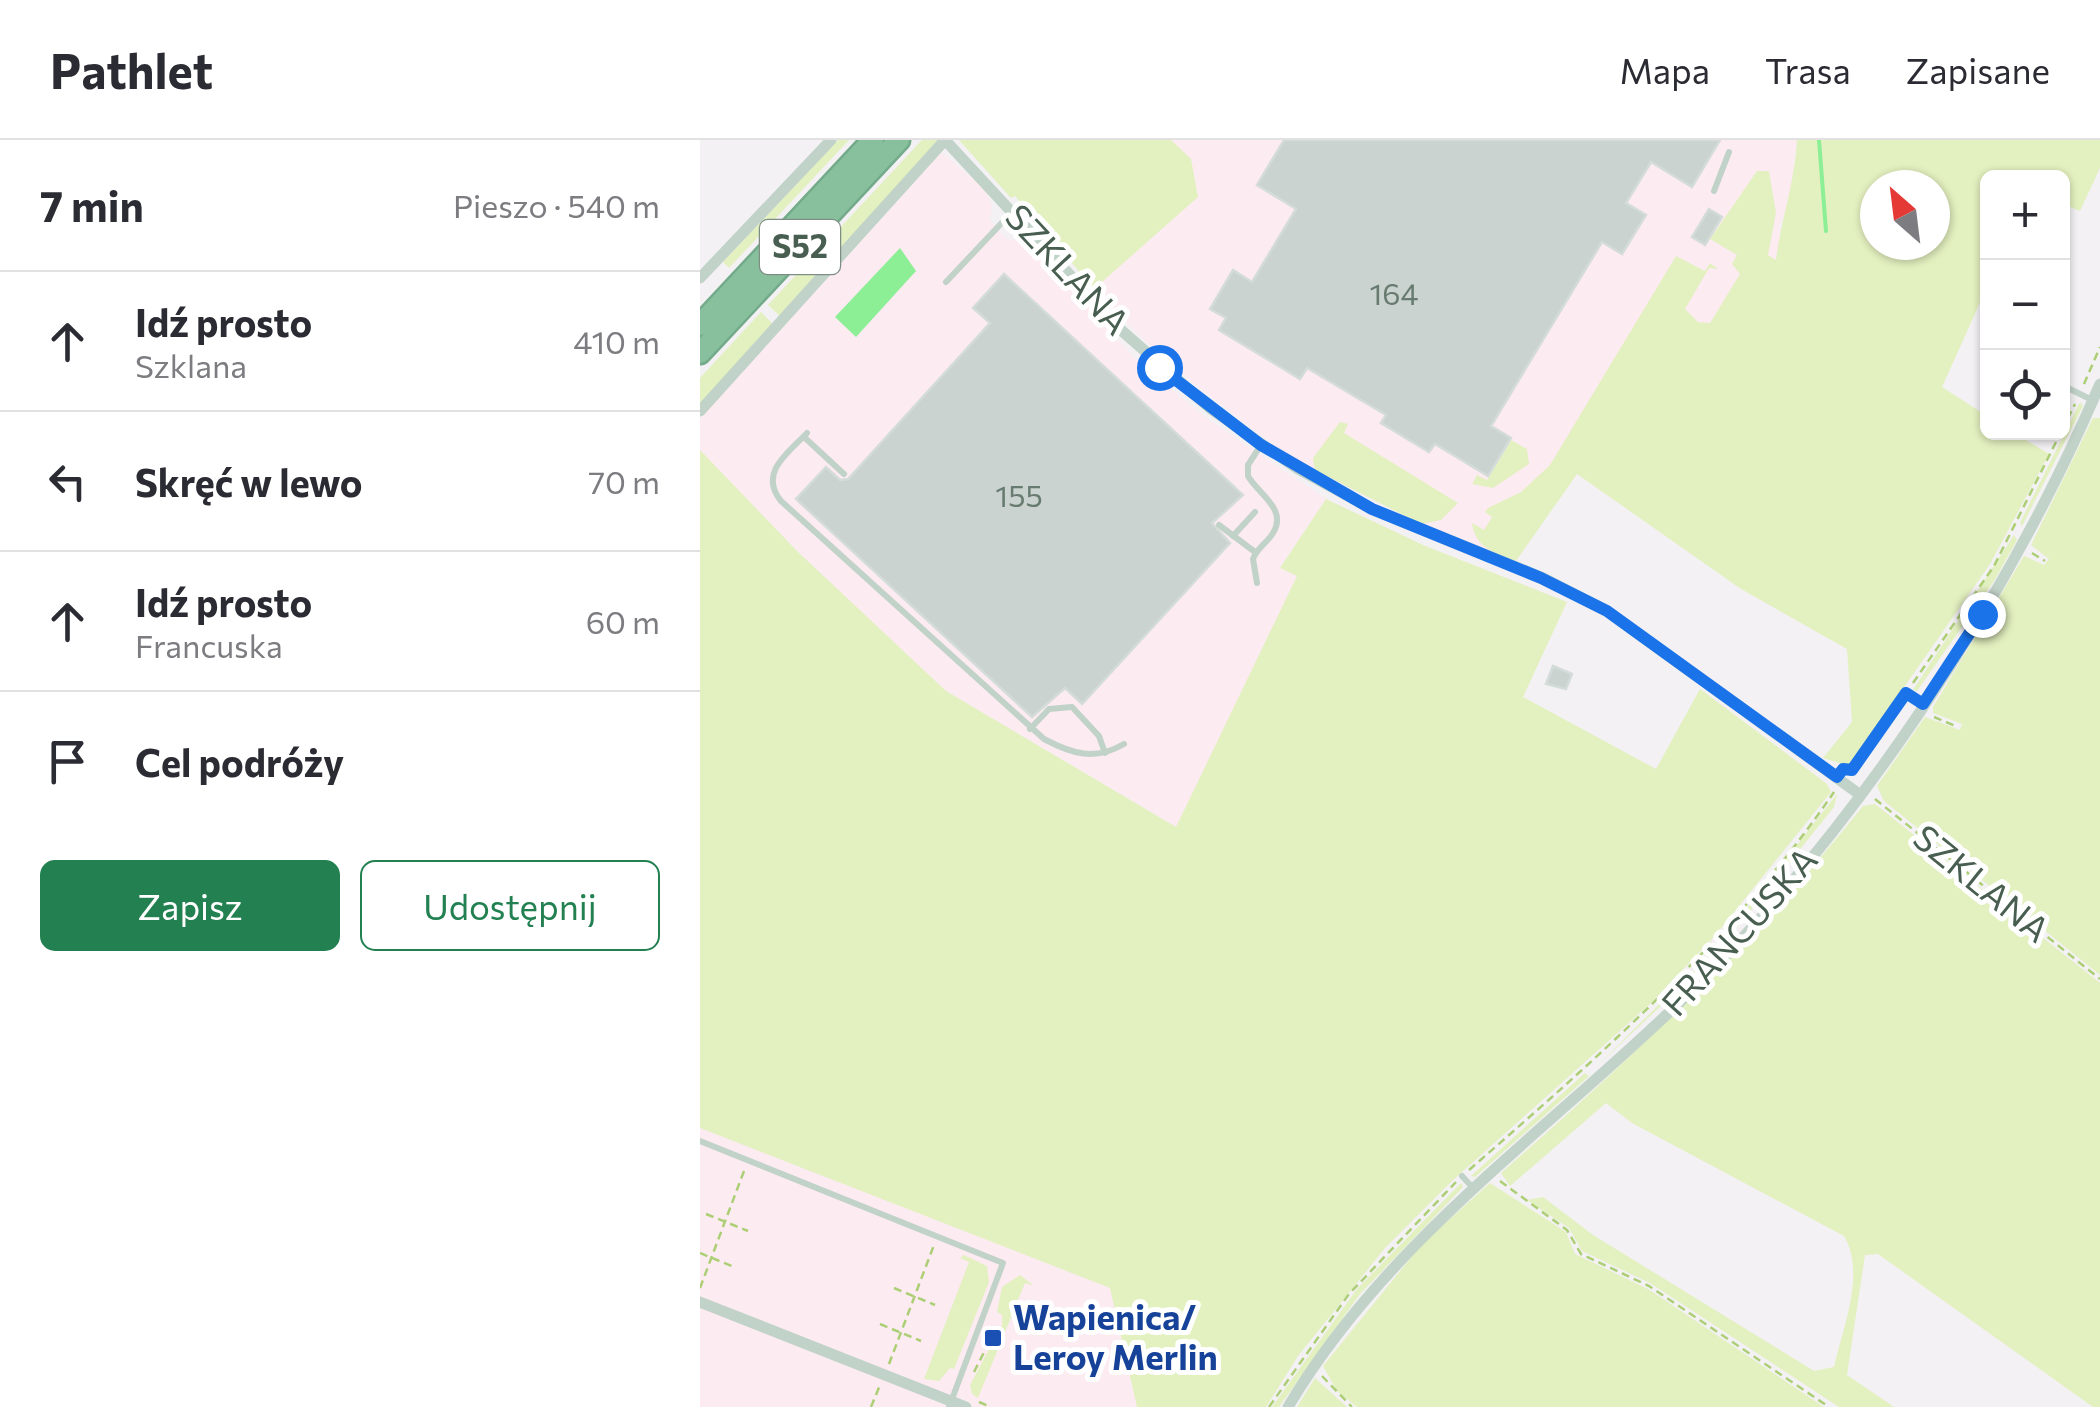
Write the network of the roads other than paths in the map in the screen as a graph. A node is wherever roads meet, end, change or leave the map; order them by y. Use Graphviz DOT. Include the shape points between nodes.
graph roads {
  1 [pos="831,140"];
  2 [pos="873,140"];
  3 [pos="899,140"];
  4 [pos="945,140"];
  5 [pos="1730,152"];
  6 [pos="1714,192"];
  7 [pos="1013,212"];
  8 [pos="700,278"];
  9 [pos="946,282"];
  10 [pos="700,325"];
  11 [pos="700,353"];
  12 [pos="2100,384"];
  13 [pos="2070,389"];
  14 [pos="2093,400"];
  15 [pos="700,411"];
  16 [pos="1261,445"];
  17 [pos="844,474"];
  18 [pos="1254,512"];
  19 [pos="1219,525"];
  20 [pos="2014,528"];
  21 [pos="1233,536"];
  22 [pos="2025,542"];
  23 [pos="1255,552"];
  24 [pos="1257,583"];
  25 [pos="1906,693"];
  26 [pos="1922,706"];
  27 [pos="1030,729"];
  28 [pos="1124,744"];
  29 [pos="1106,753"];
  30 [pos="1861,791"];
  31 [pos="1588,1066"];
  32 [pos="1598,1078"];
  33 [pos="700,1141"];
  34 [pos="1462,1176"];
  35 [pos="1474,1188"];
  36 [pos="700,1302"];
  37 [pos="969,1403"];
  38 [pos="950,1404"];
  39 [pos="1288,1407"];
  1 -- 8 [label="street"];
  2 -- 10 [label="highway, S52"];
  3 -- 11 [label="highway, S52"];
  4 -- 7 [label="street, SZKLANA"];
  4 -- 15 [label="street"];
  5 -- 6 [label="lane"];
  7 -- 9 [label="lane"];
  7 -- 16 [label="street, SZKLANA" via="1159,367"];
  12 -- 14 [label="street, FRANCUSKA"];
  13 -- 14 [label="lane"];
  14 -- 22 [label="street, FRANCUSKA"];
  16 -- 23 [label="lane" via="1248,476 1277,518"];
  16 -- 30 [label="street, SZKLANA" via="1372,509 1607,611"];
  17 -- 27 [label="lane" via="805,435 774,468 774,493"];
  18 -- 21 [label="lane"];
  19 -- 21 [label="lane"];
  20 -- 22 [label="lane"];
  21 -- 23 [label="lane"];
  22 -- 26 [label="street, FRANCUSKA"];
  23 -- 24 [label="lane"];
  25 -- 26 [label="lane"];
  26 -- 30 [label="street, FRANCUSKA"];
  27 -- 29 [label="lane" via="1064,750"];
  27 -- 29 [label="lane" via="1049,708 1072,707"];
  28 -- 29 [label="lane"];
  30 -- 32 [label="street, FRANCUSKA" via="1731,949"];
  31 -- 32 [label="lane"];
  32 -- 35 [label="street, FRANCUSKA"];
  33 -- 38 [label="lane" via="1003,1263"];
  34 -- 35 [label="lane"];
  35 -- 39 [label="street, FRANCUSKA" via="1380,1282"];
  36 -- 38 [label="street"];
  37 -- 38 [label="street"];
}
